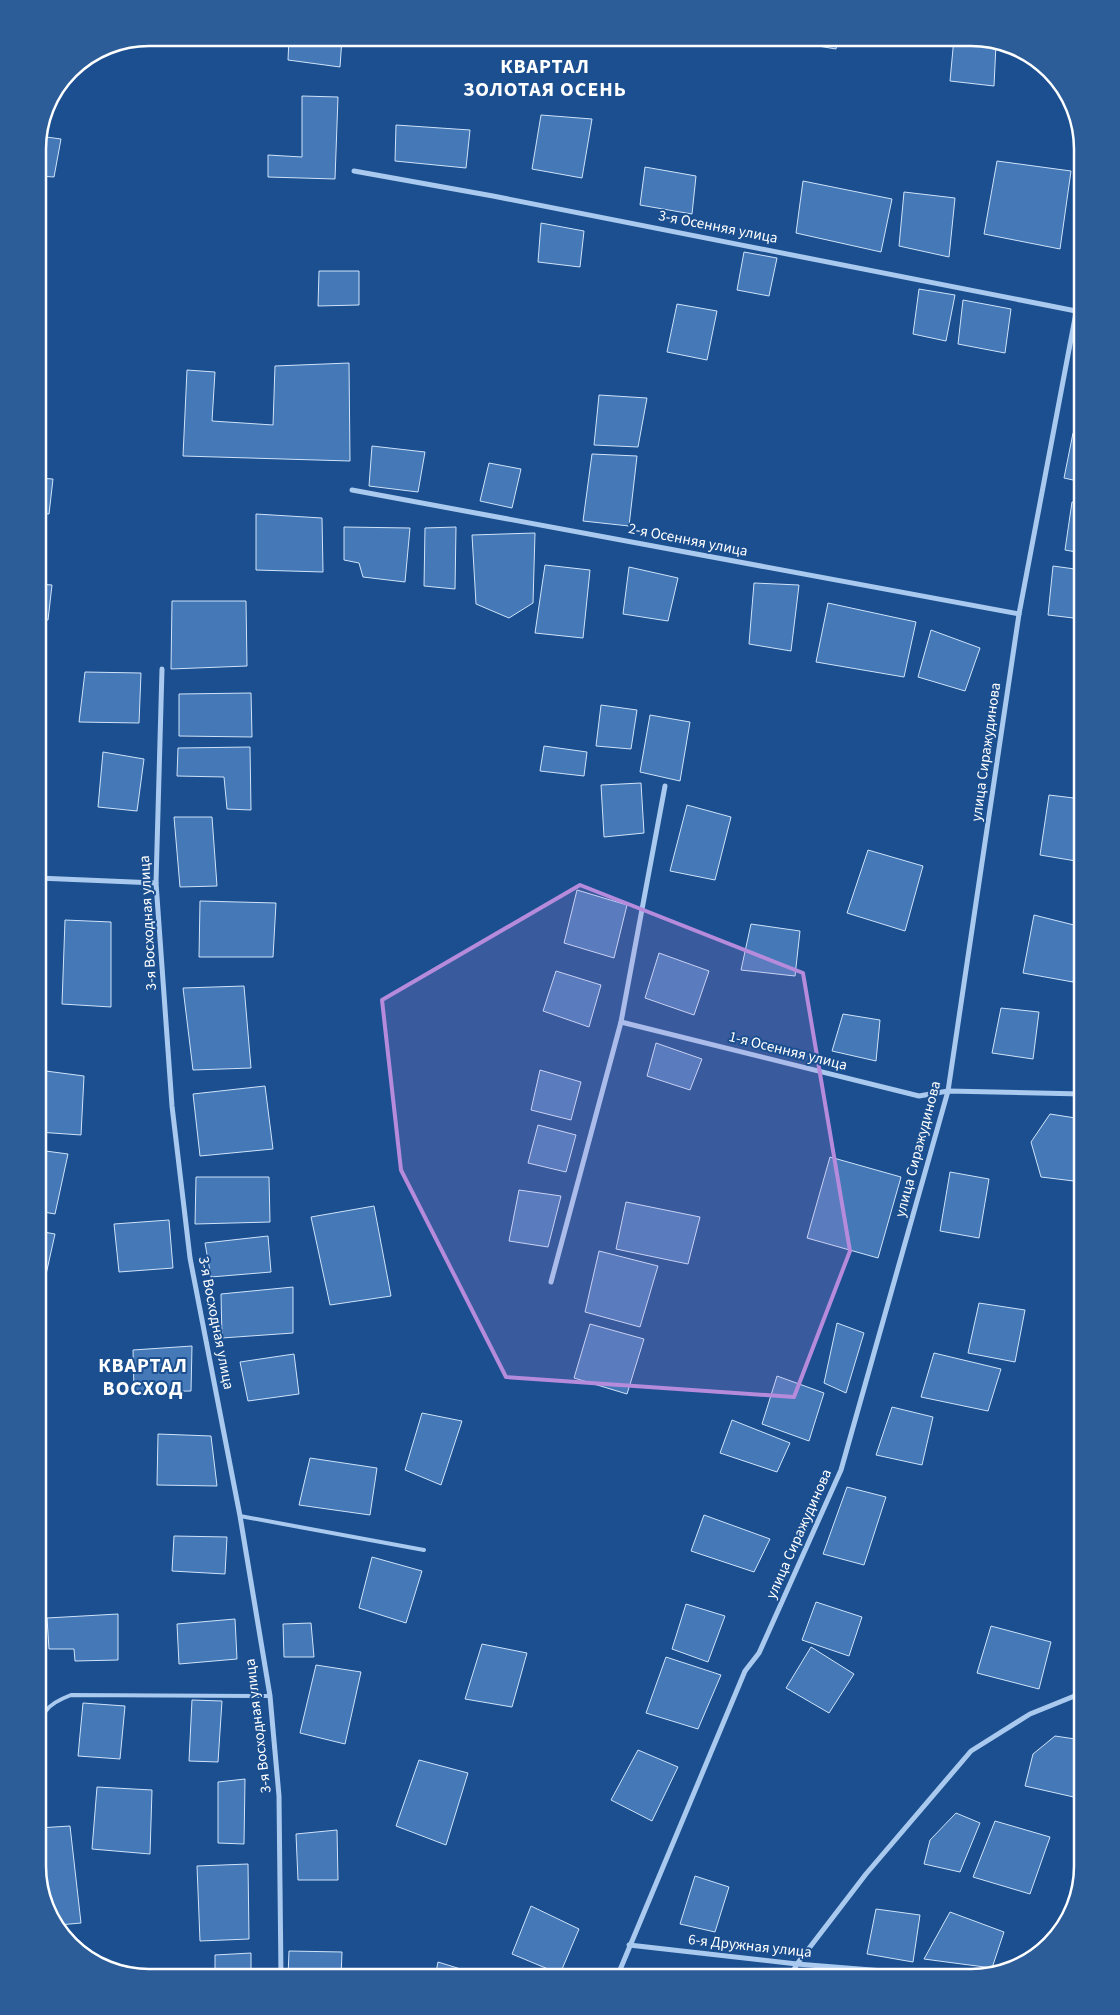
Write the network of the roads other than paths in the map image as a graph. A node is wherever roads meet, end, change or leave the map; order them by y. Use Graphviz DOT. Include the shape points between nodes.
graph roads {
  1 [pos="354,171"];
  2 [pos="1074,310"];
  3 [pos="1074,321"];
  4 [pos="352,490"];
  5 [pos="1019,614"];
  6 [pos="162,669"];
  7 [pos="665,786"];
  8 [pos="46,878"];
  9 [pos="156,883"];
  10 [pos="622,1022"];
  11 [pos="948,1091"];
  12 [pos="1074,1094"];
  13 [pos="551,1282"];
  14 [pos="240,1516"];
  15 [pos="424,1550"];
  16 [pos="270,1696"];
  17 [pos="1074,1696"];
  18 [pos="46,1710"];
  19 [pos="629,1945"];
  20 [pos="798,1964"];
  21 [pos="281,1969"];
  22 [pos="620,1969"];
  23 [pos="795,1969"];
  24 [pos="855,1969"];
  1 -- 2 [label="street, 3-я Осенняя улица"];
  3 -- 5 [label="street, улица Сиражудинова"];
  4 -- 5 [label="street, 2-я Осенняя улица"];
  5 -- 11 [label="street, улица Сиражудинова"];
  6 -- 9 [label="street, 3-я Восходная улица"];
  7 -- 10 [label="street"];
  8 -- 9 [label="street"];
  9 -- 14 [label="street, 3-я Восходная улица" via="172,1106 190,1258"];
  10 -- 11 [label="street, 1-я Осенняя улица" via="919,1096"];
  10 -- 13 [label="street"];
  11 -- 12 [label="street, 1-я Осенняя улица"];
  11 -- 19 [label="street, улица Сиражудинова" via="841,1470 759,1653 745,1671"];
  14 -- 15 [label="lane"];
  14 -- 16 [label="street, 3-я Восходная улица"];
  16 -- 18 [label="lane" via="70,1694 53,1702"];
  16 -- 21 [label="street, 3-я Восходная улица" via="279,1796"];
  17 -- 20 [label="street" via="1030,1714 972,1751 866,1874"];
  19 -- 20 [label="street, 6-я Дружная улица"];
  19 -- 22 [label="street, улица Сиражудинова"];
  20 -- 23 [label="street"];
  20 -- 24 [label="street, 6-я Дружная улица"];
}
